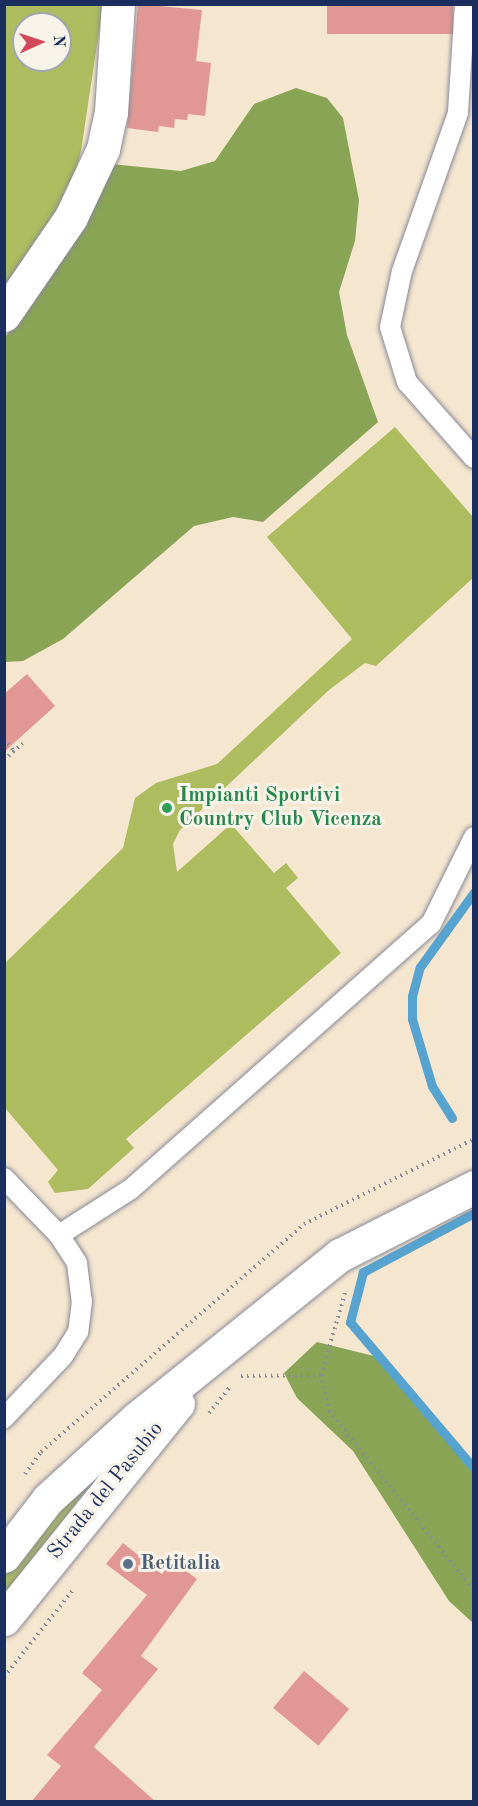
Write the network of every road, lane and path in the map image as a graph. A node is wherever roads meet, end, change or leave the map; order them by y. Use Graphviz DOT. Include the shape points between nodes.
graph roads {
  1 [pos="118,4"];
  2 [pos="465,4"];
  3 [pos="4,315"];
  4 [pos="474,458"];
  5 [pos="4,739"];
  6 [pos="23,743"];
  7 [pos="14,751"];
  8 [pos="4,759"];
  9 [pos="474,837"];
  10 [pos="4,1178"];
  11 [pos="474,1187"];
  12 [pos="59,1235"];
  13 [pos="347,1285"];
  14 [pos="209,1364"];
  15 [pos="245,1367"];
  16 [pos="321,1375"];
  17 [pos="244,1376"];
  18 [pos="4,1418"];
  19 [pos="203,1421"];
  20 [pos="4,1556"];
  21 [pos="77,1584"];
  22 [pos="474,1591"];
  23 [pos="4,1619"];
  24 [pos="4,1677"];
  1 -- 3 [label="main road" via="111,112 103,149 72,217"];
  2 -- 4 [label="lane" via="458,112 402,271 390,327 407,382"];
  5 -- 7 [label="path"];
  6 -- 7 [label="path"];
  7 -- 8 [label="path"];
  9 -- 12 [label="lane" via="431,924 131,1189"];
  10 -- 12 [label="lane"];
  11 -- 14 [label="main road, Strada del Pasubio" via="340,1255"];
  12 -- 18 [label="lane" via="76,1263 82,1301 78,1332 63,1356"];
  13 -- 16 [label="path"];
  14 -- 20 [label="main road, Strada del Pasubio" via="136,1418 48,1499"];
  14 -- 23 [label="main road, Strada del Pasubio"];
  15 -- 19 [label="path"];
  16 -- 17 [label="path"];
  16 -- 22 [label="path" via="328,1411"];
  21 -- 24 [label="path"];
}
